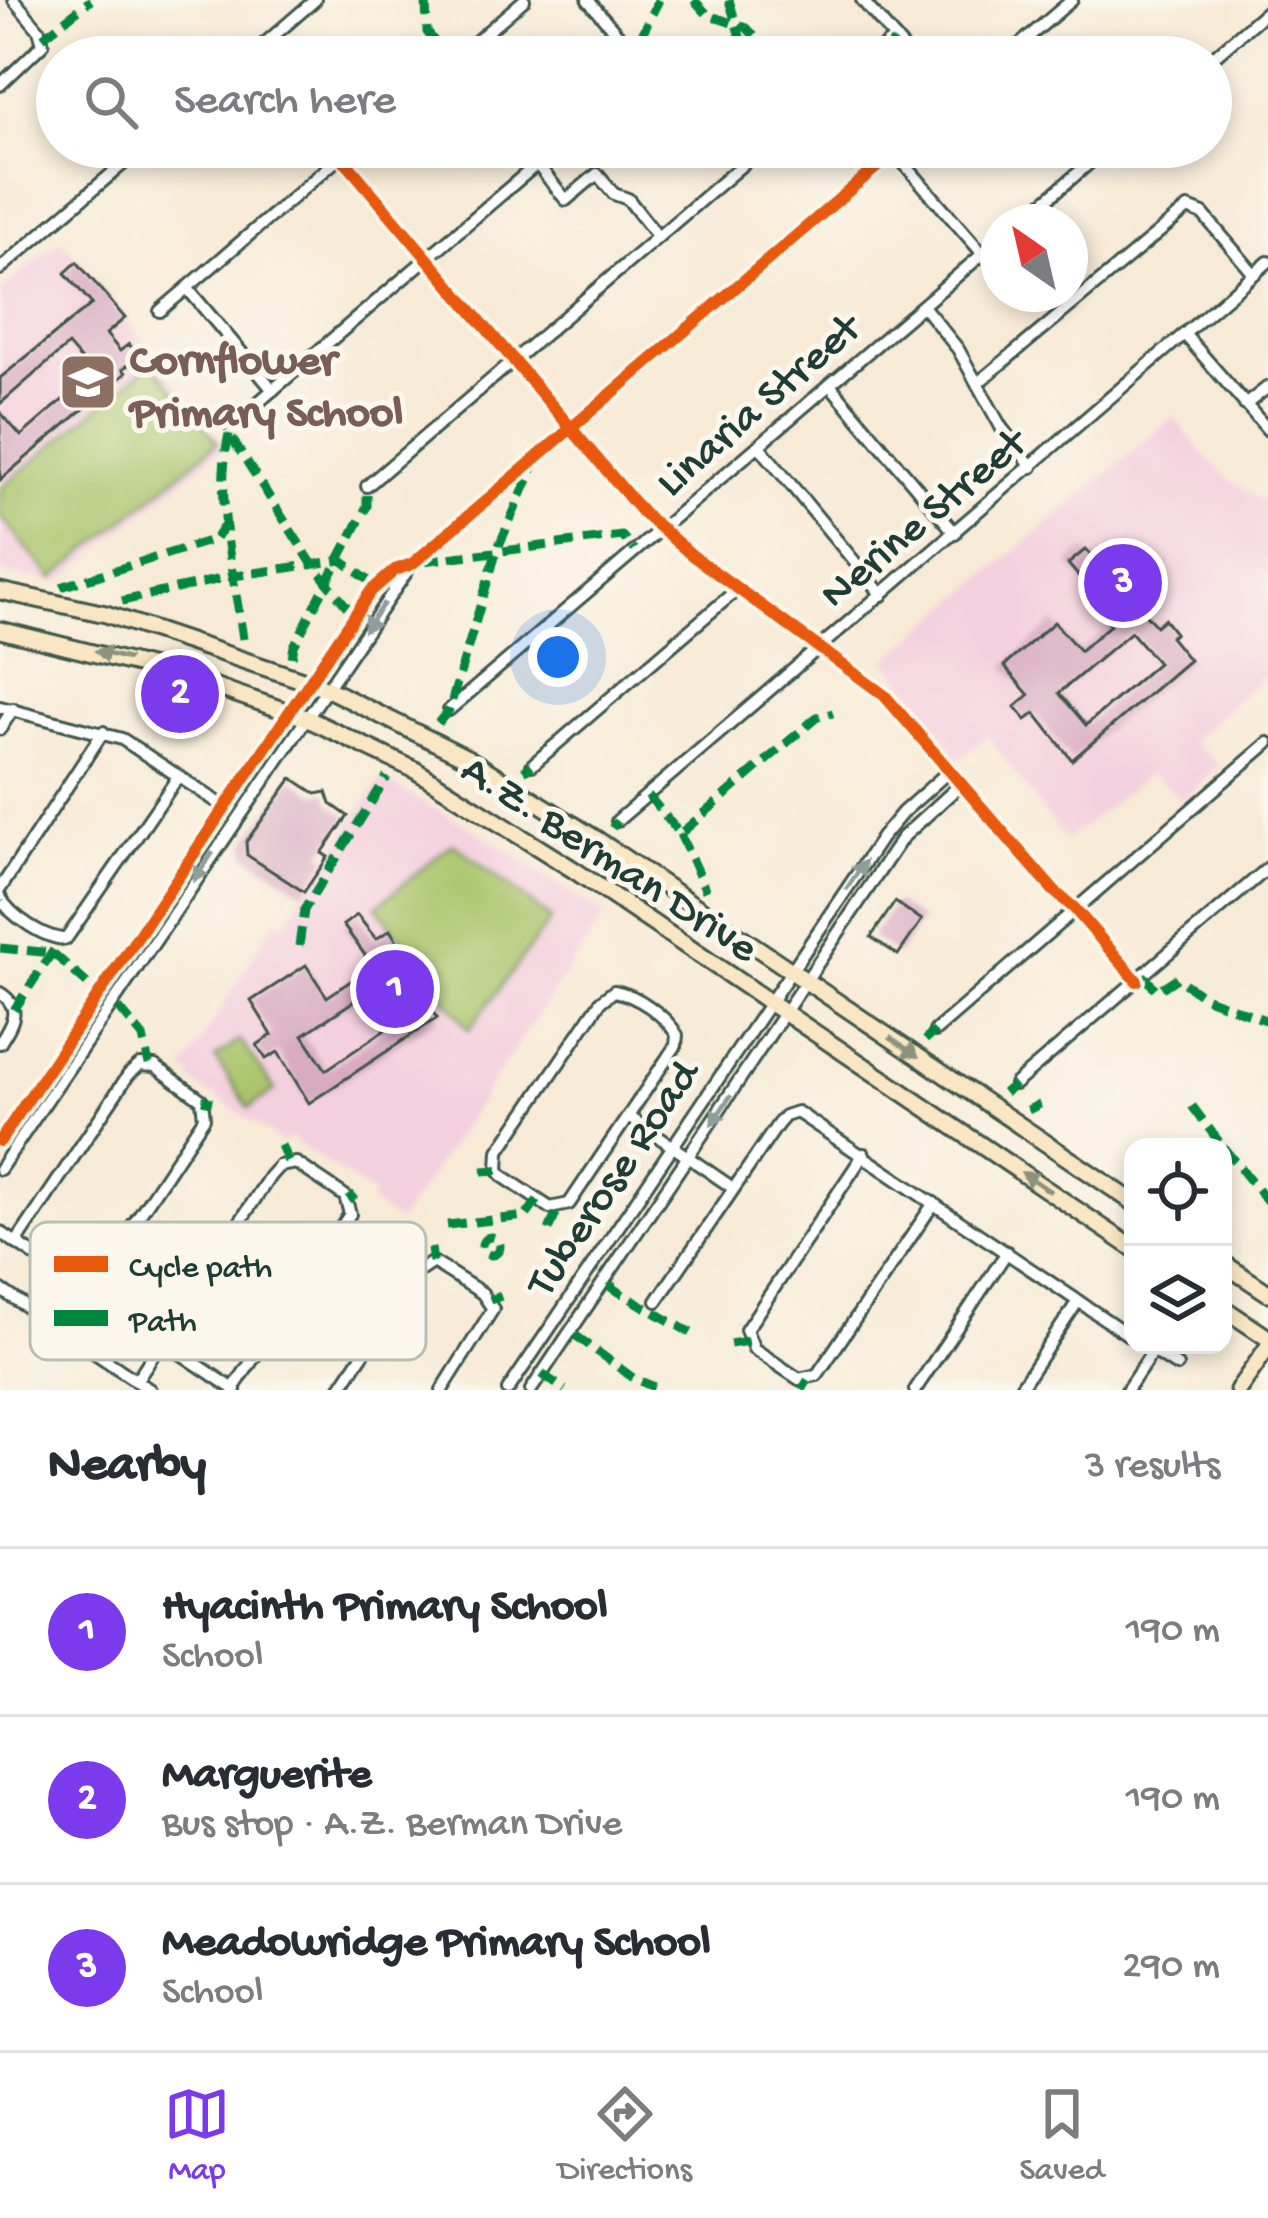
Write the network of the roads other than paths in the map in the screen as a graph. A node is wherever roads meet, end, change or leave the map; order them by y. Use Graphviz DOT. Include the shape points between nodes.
graph roads {
  1 [pos="14,0"];
  2 [pos="315,0"];
  3 [pos="524,0"];
  4 [pos="588,0"];
  5 [pos="862,0"];
  6 [pos="1072,0"];
  7 [pos="1268,10"];
  8 [pos="41,36"];
  9 [pos="275,36"];
  10 [pos="482,36"];
  11 [pos="619,36"];
  12 [pos="893,36"];
  13 [pos="1030,36"];
  14 [pos="1232,41"];
  15 [pos="36,51"];
  16 [pos="0,85"];
  17 [pos="118,168"];
  18 [pos="318,168"];
  19 [pos="350,168"];
  20 [pos="533,168"];
  21 [pos="541,168"];
  22 [pos="740,168"];
  23 [pos="876,168"];
  24 [pos="912,168"];
  25 [pos="1084,168"];
  26 [pos="1042,204"];
  27 [pos="658,238"];
  28 [pos="980,250"];
  29 [pos="980,257"];
  30 [pos="427,259"];
  31 [pos="1268,262"];
  32 [pos="0,269"];
  33 [pos="1254,274"];
  34 [pos="187,288"];
  35 [pos="923,305"];
  36 [pos="160,311"];
  37 [pos="1185,335"];
  38 [pos="513,360"];
  39 [pos="978,382"];
  40 [pos="830,386"];
  41 [pos="1268,388"];
  42 [pos="273,390"];
  43 [pos="1245,405"];
  44 [pos="240,418"];
  45 [pos="571,428"];
  46 [pos="1268,430"];
  47 [pos="759,446"];
  48 [pos="1031,467"];
  49 [pos="367,485"];
  50 [pos="662,529"];
  51 [pos="956,532"];
  52 [pos="412,564"];
  53 [pos="739,588"];
  54 [pos="0,591"];
  55 [pos="882,595"];
  56 [pos="0,630"];
  57 [pos="820,647"];
  58 [pos="308,682"];
  59 [pos="326,688"];
  60 [pos="6,708"];
  61 [pos="449,710"];
  62 [pos="288,712"];
  63 [pos="306,718"];
  64 [pos="0,729"];
  65 [pos="103,732"];
  66 [pos="1268,742"];
  67 [pos="532,765"];
  68 [pos="950,771"];
  69 [pos="178,777"];
  70 [pos="961,784"];
  71 [pos="224,806"];
  72 [pos="239,814"];
  73 [pos="617,821"];
  74 [pos="1266,873"];
  75 [pos="0,893"];
  76 [pos="1074,908"];
  77 [pos="790,972"];
  78 [pos="1137,981"];
  79 [pos="807,983"];
  80 [pos="0,993"];
  81 [pos="770,1002"];
  82 [pos="786,1013"];
  83 [pos="934,1031"];
  84 [pos="0,1042"];
  85 [pos="1015,1084"];
  86 [pos="628,1116"];
  87 [pos="0,1141"];
  88 [pos="672,1145"];
  89 [pos="864,1154"];
  90 [pos="689,1156"];
  91 [pos="0,1169"];
  92 [pos="733,1188"];
  93 [pos="1124,1196"];
  94 [pos="934,1203"];
  95 [pos="135,1222"];
  96 [pos="239,1222"];
  97 [pos="345,1222"];
  98 [pos="0,1232"];
  99 [pos="16,1243"];
  100 [pos="1130,1246"];
  101 [pos="1007,1252"];
  102 [pos="30,1253"];
  103 [pos="426,1267"];
  104 [pos="1232,1269"];
  105 [pos="0,1289"];
  106 [pos="1268,1293"];
  107 [pos="657,1301"];
  108 [pos="1078,1301"];
  109 [pos="30,1309"];
  110 [pos="1232,1315"];
  111 [pos="1124,1332"];
  112 [pos="1268,1342"];
  113 [pos="1146,1354"];
  114 [pos="1159,1354"];
  115 [pos="105,1360"];
  116 [pos="148,1360"];
  117 [pos="190,1360"];
  118 [pos="253,1360"];
  119 [pos="359,1360"];
  120 [pos="1178,1366"];
  121 [pos="136,1381"];
  122 [pos="234,1389"];
  123 [pos="150,1390"];
  124 [pos="339,1390"];
  125 [pos="442,1390"];
  126 [pos="508,1390"];
  127 [pos="531,1390"];
  128 [pos="915,1390"];
  129 [pos="1019,1390"];
  130 [pos="1127,1390"];
  131 [pos="1238,1390"];
  1 -- 8 [label="street"];
  2 -- 9 [label="street"];
  3 -- 10 [label="street"];
  4 -- 11 [label="street"];
  5 -- 12 [label="street"];
  6 -- 13 [label="street"];
  7 -- 14 [label="street"];
  15 -- 16 [label="street"];
  17 -- 32 [label="street"];
  18 -- 34 [label="street"];
  19 -- 30 [label="street"];
  20 -- 30 [label="street"];
  21 -- 27 [label="street" via="566,200 596,174"];
  22 -- 27 [label="street"];
  23 -- 45 [label="street"];
  24 -- 28 [label="street"];
  25 -- 26 [label="street"];
  27 -- 38 [label="street"];
  29 -- 35 [label="street, Linaria Street"];
  30 -- 38 [label="street"];
  30 -- 42 [label="street"];
  31 -- 33 [label="street, Nerine Street"];
  33 -- 37 [label="street, Nerine Street"];
  33 -- 39 [label="street" via="1203,214 1188,208"];
  34 -- 36 [label="street"];
  34 -- 42 [label="street"];
  35 -- 39 [label="street"];
  35 -- 40 [label="street, Linaria Street"];
  37 -- 43 [label="street"];
  37 -- 48 [label="street, Nerine Street"];
  38 -- 45 [label="street"];
  38 -- 49 [label="street"];
  39 -- 48 [label="street"];
  40 -- 47 [label="street, Linaria Street"];
  40 -- 51 [label="street"];
  41 -- 43 [label="street"];
  42 -- 44 [label="street"];
  43 -- 46 [label="street"];
  45 -- 50 [label="street"];
  45 -- 52 [label="street"];
  47 -- 50 [label="street, Linaria Street"];
  47 -- 55 [label="street"];
  48 -- 51 [label="street, Nerine Street"];
  50 -- 53 [label="street"];
  50 -- 61 [label="street, Linaria Street"];
  51 -- 55 [label="street, Nerine Street"];
  52 -- 58 [label="street" via="370,591"];
  52 -- 59 [label="street, one-way"];
  53 -- 57 [label="street"];
  53 -- 67 [label="street"];
  54 -- 58 [label="main road, A.Z. Berman Drive" via="106,614"];
  55 -- 57 [label="street, Nerine Street"];
  62 -- 56 [label="main road, A.Z. Berman Drive, one-way" via="132,660"];
  57 -- 68 [label="street" via="884,695"];
  57 -- 73 [label="street, Nerine Street"];
  58 -- 59 [label="main road, A.Z. Berman Drive"];
  58 -- 62 [label="street"];
  59 -- 63 [label="street"];
  59 -- 77 [label="main road, A.Z. Berman Drive" via="498,776"];
  60 -- 64 [label="street"];
  60 -- 65 [label="street"];
  62 -- 63 [label="main road, A.Z. Berman Drive"];
  62 -- 71 [label="street"];
  63 -- 72 [label="street"];
  63 -- 81 [label="main road, A.Z. Berman Drive" via="500,821"];
  65 -- 69 [label="street"];
  65 -- 75 [label="street"];
  66 -- 76 [label="street"];
  68 -- 70 [label="street"];
  77 -- 68 [label="street, Tuberose Road, one-way" via="893,822"];
  69 -- 71 [label="street"];
  69 -- 75 [label="street" via="66,939 7,909"];
  70 -- 76 [label="street"];
  70 -- 79 [label="street, Tuberose Road" via="902,838"];
  71 -- 72 [label="street"];
  71 -- 87 [label="street"];
  72 -- 91 [label="street, one-way"];
  74 -- 78 [label="street"];
  76 -- 78 [label="street"];
  76 -- 83 [label="street"];
  77 -- 79 [label="main road, A.Z. Berman Drive"];
  77 -- 81 [label="street, Tuberose Road"];
  78 -- 85 [label="street"];
  79 -- 82 [label="street, Tuberose Road"];
  79 -- 93 [label="main road, A.Z. Berman Drive, one-way"];
  80 -- 84 [label="street" via="14,1010"];
  81 -- 82 [label="main road, A.Z. Berman Drive"];
  81 -- 88 [label="street, Tuberose Road"];
  82 -- 90 [label="street, Tuberose Road, one-way"];
  100 -- 82 [label="main road, A.Z. Berman Drive, one-way"];
  86 -- 86 [label="street" via="558,1209 498,1170 499,1151 614,991 666,1019 677,1035"];
  86 -- 88 [label="street"];
  88 -- 90 [label="street"];
  88 -- 126 [label="street, Tuberose Road"];
  89 -- 92 [label="street" via="793,1112"];
  89 -- 94 [label="street"];
  89 -- 94 [label="street" via="746,1330 754,1349 799,1379 818,1375"];
  90 -- 92 [label="street"];
  90 -- 127 [label="street, Tuberose Road"];
  92 -- 107 [label="street"];
  94 -- 101 [label="street"];
  95 -- 99 [label="street" via="204,1118 202,1100 155,1066 128,1074"];
  96 -- 97 [label="street" via="288,1162 345,1196"];
  98 -- 99 [label="street"];
  99 -- 102 [label="street"];
  101 -- 108 [label="street"];
  101 -- 128 [label="street"];
  103 -- 125 [label="street" via="433,1262 493,1309"];
  104 -- 106 [label="main road"];
  105 -- 109 [label="street"];
  108 -- 111 [label="street"];
  108 -- 129 [label="street"];
  110 -- 112 [label="main road"];
  112 -- 131 [label="main road"];
  113 -- 130 [label="street"];
  114 -- 120 [label="street"];
  115 -- 121 [label="street"];
  116 -- 121 [label="street"];
  117 -- 122 [label="street"];
  118 -- 122 [label="street"];
  119 -- 124 [label="street"];
  121 -- 123 [label="street"];
}
